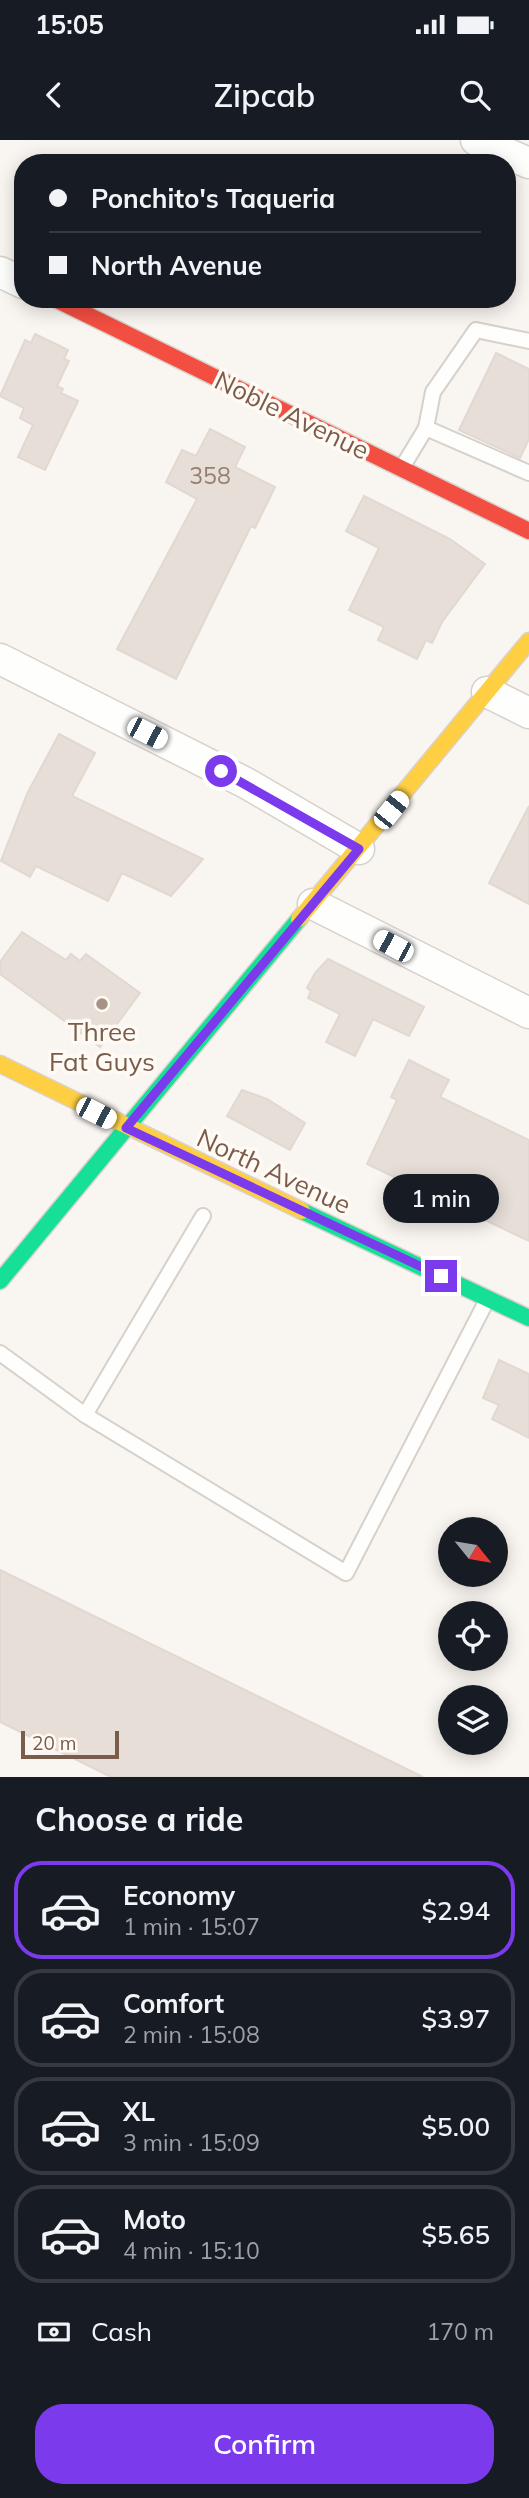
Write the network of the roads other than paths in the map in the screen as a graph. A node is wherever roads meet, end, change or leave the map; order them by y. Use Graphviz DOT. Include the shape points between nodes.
graph roads {
  1 [pos="476,140"];
  2 [pos="508,154"];
  3 [pos="73,308"];
  4 [pos="529,341"];
  5 [pos="426,428"];
  6 [pos="401,468"];
  7 [pos="529,473"];
  8 [pos="529,531"];
  9 [pos="529,641"];
  10 [pos="0,659"];
  11 [pos="487,692"];
  12 [pos="529,713"];
  13 [pos="359,849"];
  14 [pos="313,904"];
  15 [pos="529,1013"];
  16 [pos="0,1064"];
  17 [pos="126,1128"];
  18 [pos="203,1216"];
  19 [pos="0,1282"];
  20 [pos="488,1298"];
  21 [pos="529,1318"];
  22 [pos="0,1353"];
  23 [pos="85,1415"];
  1 -- 2 [label="street"];
  3 -- 6 [label="street, Noble Avenue"];
  4 -- 5 [label="lane" via="476,330 433,392"];
  5 -- 6 [label="lane"];
  5 -- 7 [label="lane"];
  6 -- 8 [label="street, Noble Avenue"];
  9 -- 11 [label="street"];
  10 -- 13 [label="street" via="246,783"];
  11 -- 12 [label="street"];
  11 -- 13 [label="street"];
  13 -- 14 [label="street"];
  14 -- 15 [label="street"];
  14 -- 17 [label="street"];
  16 -- 17 [label="street, North Avenue"];
  17 -- 19 [label="street"];
  17 -- 20 [label="street, North Avenue"];
  18 -- 23 [label="lane"];
  20 -- 21 [label="street, North Avenue"];
  20 -- 23 [label="lane" via="346,1573"];
  22 -- 23 [label="lane"];
}
